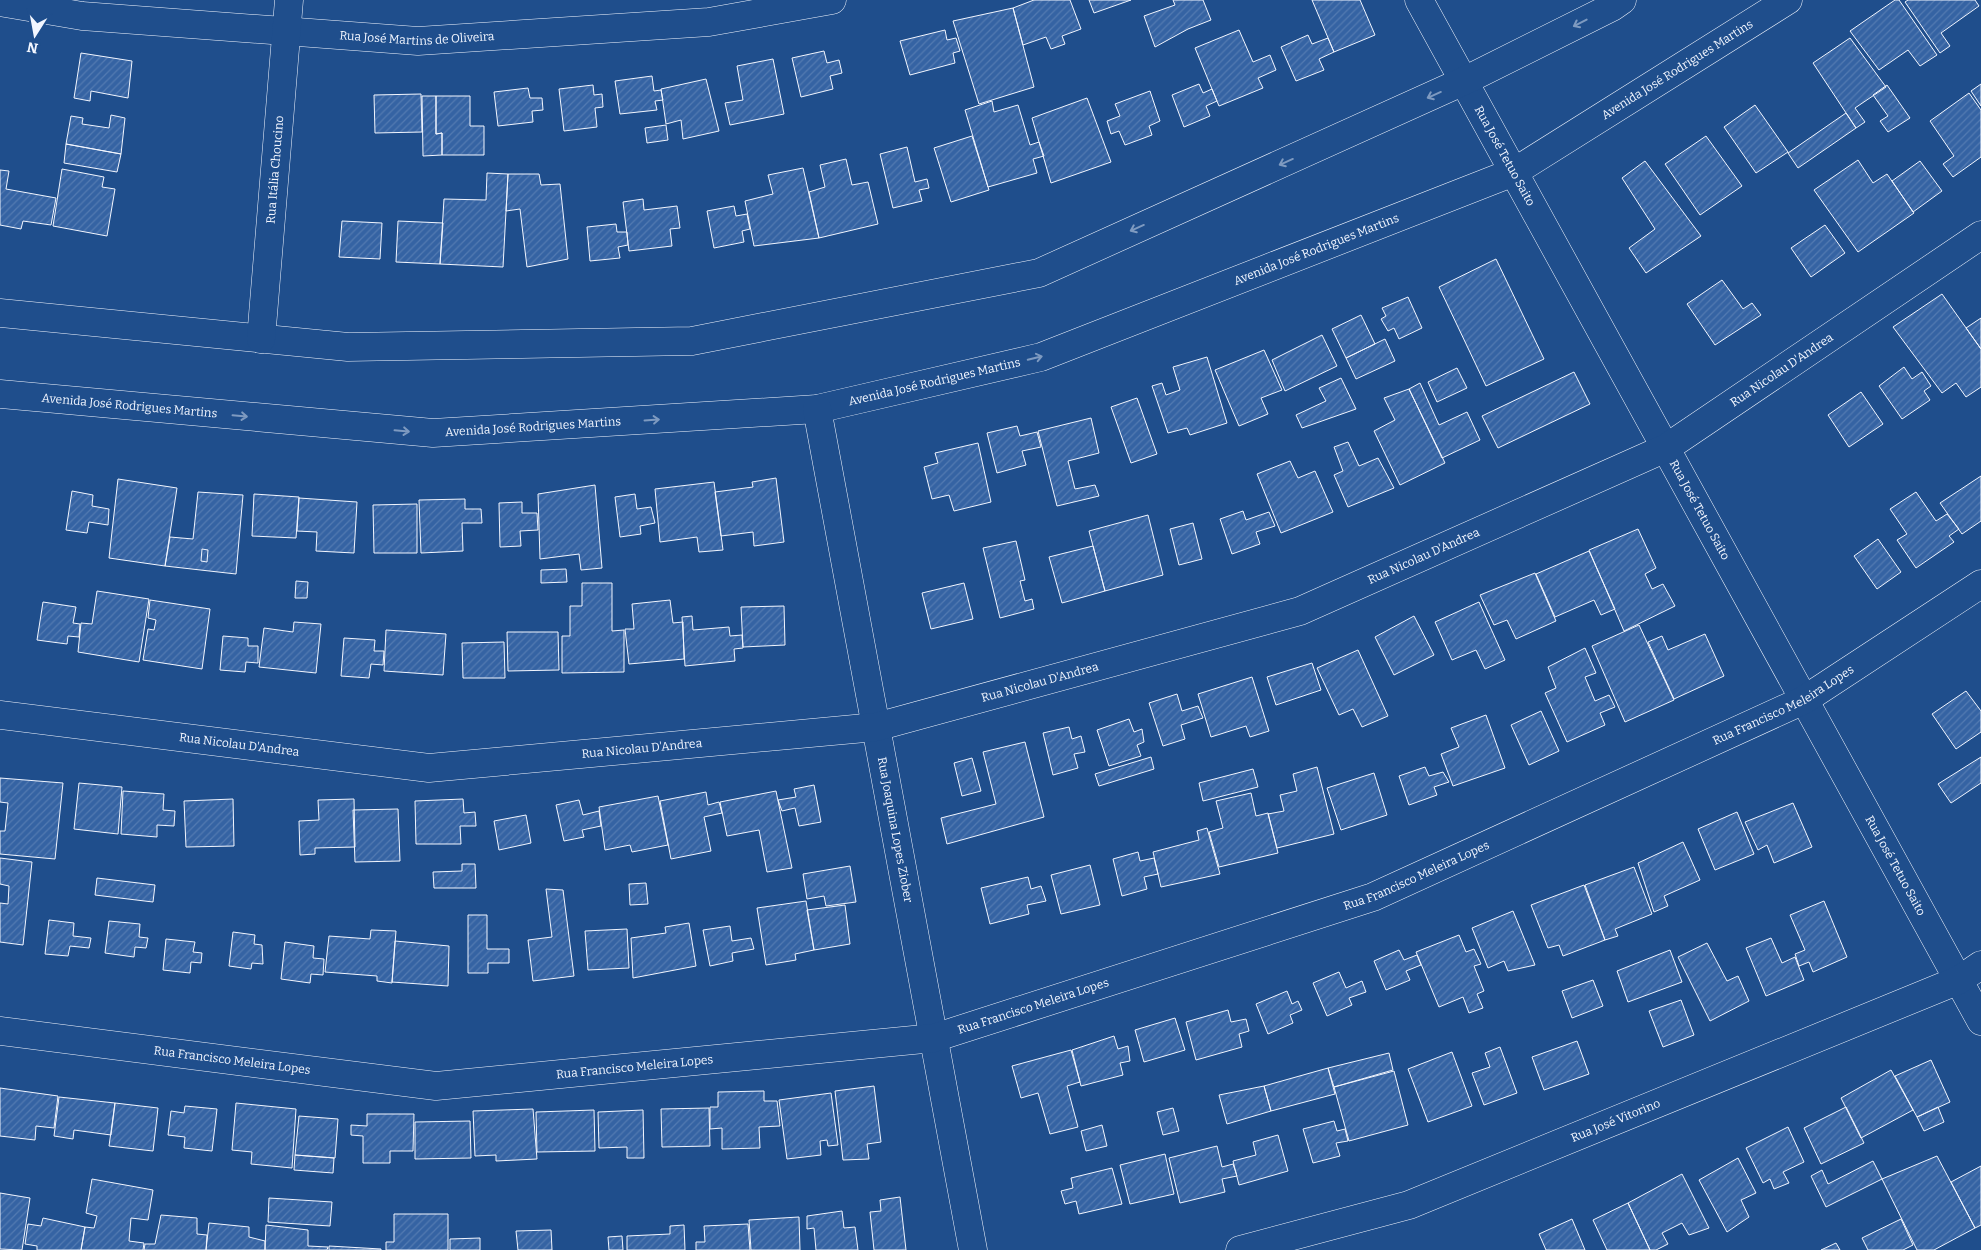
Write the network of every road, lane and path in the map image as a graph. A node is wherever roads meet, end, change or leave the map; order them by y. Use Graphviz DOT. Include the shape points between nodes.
graph roads {
  1 [pos="289,0"];
  2 [pos="832,0"];
  3 [pos="1419,0"];
  4 [pos="1622,0"];
  5 [pos="1788,0"];
  6 [pos="0,2"];
  7 [pos="285,31"];
  8 [pos="1464,82"];
  9 [pos="1514,172"];
  10 [pos="1981,234"];
  11 [pos="0,313"];
  12 [pos="261,339"];
  13 [pos="1,401"];
  14 [pos="816,409"];
  15 [pos="1666,448"];
  16 [pos="1981,584"];
  17 [pos="1804,700"];
  18 [pos="0,714"];
  19 [pos="876,727"];
  20 [pos="1981,965"];
  21 [pos="1959,980"];
  22 [pos="1981,1021"];
  23 [pos="0,1032"];
  24 [pos="934,1038"];
  25 [pos="973,1250"];
  26 [pos="1240,1250"];
  1 -- 7 [label="street, Rua Itália Choucino"];
  2 -- 7 [label="street, Rua José Martins de Oliveira" via="709,22 418,41"];
  3 -- 8 [label="street, Rua José Tetuo Saito"];
  4 -- 8 [label="street, one-way"];
  5 -- 9 [label="street, Avenida José Rodrigues Martins"];
  6 -- 7 [label="street, Rua José Martins de Oliveira" via="82,16"];
  7 -- 12 [label="street, Rua Itália Choucino"];
  8 -- 9 [label="street, Rua José Tetuo Saito"];
  8 -- 12 [label="street, one-way" via="1038,273 692,341 348,347"];
  14 -- 9 [label="street, Avenida José Rodrigues Martins, one-way" via="1041,357"];
  9 -- 15 [label="street, Rua José Tetuo Saito"];
  10 -- 15 [label="street, Rua Nicolau D'Andrea"];
  11 -- 12 [label="street"];
  13 -- 14 [label="street, Avenida José Rodrigues Martins, one-way" via="433,433"];
  14 -- 19 [label="street, Rua Joaquina Lopes Ziober"];
  15 -- 17 [label="street, Rua José Tetuo Saito"];
  15 -- 19 [label="street, Rua Nicolau D'Andrea" via="1300,611"];
  16 -- 17 [label="street, Rua Francisco Meleira Lopes"];
  17 -- 21 [label="street, Rua José Tetuo Saito"];
  17 -- 24 [label="street, Rua Francisco Meleira Lopes" via="1373,897"];
  18 -- 19 [label="street, Rua Nicolau D'Andrea" via="430,768"];
  19 -- 24 [label="street, Rua Joaquina Lopes Ziober"];
  20 -- 21 [label="street, Rua José Vitorino"];
  21 -- 22 [label="street, Rua José Tetuo Saito"];
  21 -- 26 [label="street, Rua José Vitorino" via="1409,1205"];
  23 -- 24 [label="street, Rua Francisco Meleira Lopes" via="436,1086"];
  24 -- 25 [label="street, Rua Joaquina Lopes Ziober"];
}
